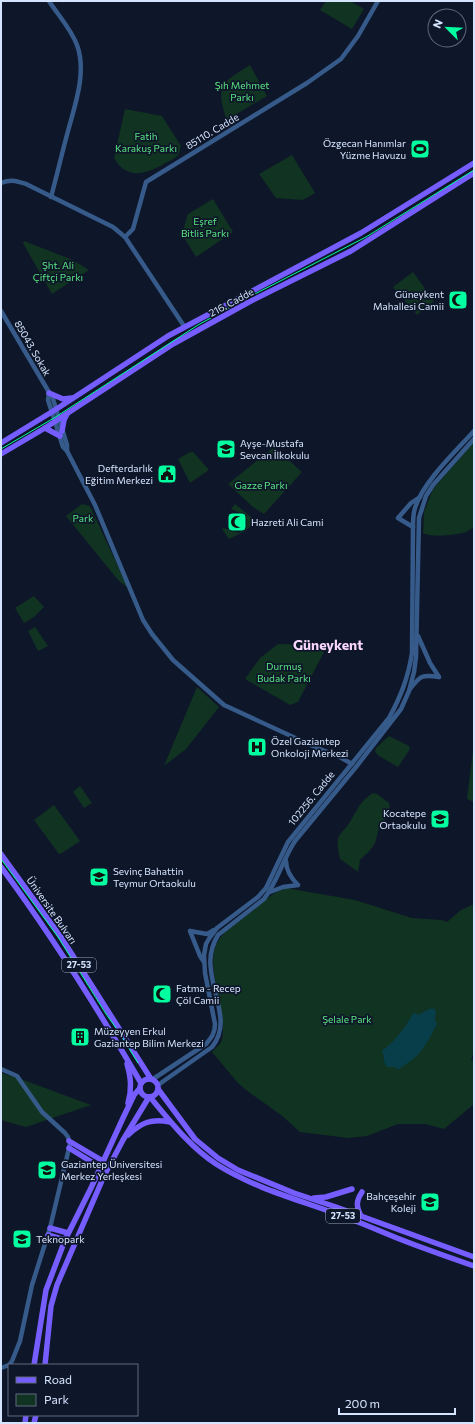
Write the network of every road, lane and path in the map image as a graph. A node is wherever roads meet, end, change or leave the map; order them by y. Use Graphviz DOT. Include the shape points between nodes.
graph roads {
  1 [pos="49,1"];
  2 [pos="378,1"];
  3 [pos="474,163"];
  4 [pos="474,173"];
  5 [pos="1,183"];
  6 [pos="51,197"];
  7 [pos="125,237"];
  8 [pos="1,311"];
  9 [pos="184,326"];
  10 [pos="49,393"];
  11 [pos="73,398"];
  12 [pos="54,411"];
  13 [pos="69,412"];
  14 [pos="57,420"];
  15 [pos="45,428"];
  16 [pos="474,431"];
  17 [pos="61,433"];
  18 [pos="474,439"];
  19 [pos="1,443"];
  20 [pos="1,454"];
  21 [pos="420,497"];
  22 [pos="413,527"];
  23 [pos="417,633"];
  24 [pos="409,691"];
  25 [pos="351,763"];
  26 [pos="356,767"];
  27 [pos="1,854"];
  28 [pos="286,857"];
  29 [pos="1,867"];
  30 [pos="270,892"];
  31 [pos="217,928"];
  32 [pos="204,962"];
  33 [pos="123,1053"];
  34 [pos="1,1069"];
  35 [pos="152,1079"];
  36 [pos="140,1086"];
  37 [pos="158,1087"];
  38 [pos="149,1097"];
  39 [pos="123,1118"];
  40 [pos="170,1122"];
  41 [pos="123,1140"];
  42 [pos="69,1141"];
  43 [pos="69,1148"];
  44 [pos="102,1164"];
  45 [pos="107,1171"];
  46 [pos="352,1189"];
  47 [pos="362,1192"];
  48 [pos="311,1198"];
  49 [pos="361,1216"];
  50 [pos="50,1228"];
  51 [pos="68,1234"];
  52 [pos="48,1235"];
  53 [pos="65,1240"];
  54 [pos="474,1257"];
  55 [pos="474,1266"];
  56 [pos="10,1364"];
  57 [pos="34,1364"];
  58 [pos="45,1364"];
  1 -- 6 [label="street" via="72,34 81,57 77,93"];
  2 -- 7 [label="street, 85110. Cadde" via="341,59 307,83 146,182 133,229"];
  3 -- 9 [label="main road, 216. Cadde" via="361,233"];
  4 -- 13 [label="main road, 216. Cadde" via="351,250 173,344"];
  5 -- 6 [label="street" via="14,180"];
  6 -- 7 [label="street" via="106,222"];
  7 -- 9 [label="street"];
  8 -- 10 [label="street, 85043. Sokak"];
  9 -- 11 [label="main road, 216. Cadde"];
  10 -- 11 [label="main road" via="63,399"];
  10 -- 12 [label="street, 85043. Sokak" via="53,399"];
  11 -- 12 [label="main road, 216. Cadde"];
  12 -- 14 [label="street, 85043. Sokak"];
  12 -- 19 [label="main road, 216. Cadde"];
  13 -- 14 [label="main road, 216. Cadde"];
  13 -- 17 [label="main road"];
  14 -- 15 [label="main road, 216. Cadde"];
  14 -- 17 [label="street, 85043. Sokak"];
  15 -- 17 [label="main road"];
  15 -- 20 [label="main road, 216. Cadde"];
  16 -- 21 [label="street, 102256. Cadde" via="435,474"];
  17 -- 25 [label="street, 85043. Sokak" via="63,447 95,505 143,620 173,660 224,705"];
  18 -- 23 [label="street, 102256. Cadde" via="433,485 422,508 419,525"];
  21 -- 22 [label="street, 102256. Cadde" via="415,508"];
  21 -- 22 [label="street" via="398,518"];
  22 -- 25 [label="street, 102256. Cadde" via="412,653 409,674 389,718"];
  23 -- 24 [label="street, 102256. Cadde" via="414,672"];
  23 -- 24 [label="street" via="439,677 427,675 418,678"];
  24 -- 26 [label="street, 102256. Cadde" via="396,717"];
  25 -- 26 [label="street, 85043. Sokak"];
  25 -- 31 [label="street, 102256. Cadde" via="288,842 266,888"];
  26 -- 28 [label="street, 102256. Cadde" via="295,841"];
  27 -- 35 [label="main road, Üniversite Bulvarı / 27-53" via="61,937"];
  28 -- 30 [label="street, 102256. Cadde"];
  28 -- 30 [label="street" via="290,877 298,885"];
  29 -- 33 [label="main road, Üniversite Bulvarı" via="54,942"];
  30 -- 37 [label="street, 102256. Cadde" via="221,932 214,943 210,969 221,1022 218,1040"];
  31 -- 32 [label="street, 102256. Cadde" via="206,944"];
  31 -- 32 [label="street" via="207,934 190,931"];
  32 -- 35 [label="street, 102256. Cadde" via="215,1031 206,1044"];
  33 -- 36 [label="main road, Üniversite Bulvarı"];
  33 -- 39 [label="main road" via="132,1083"];
  34 -- 42 [label="street" via="17,1076 40,1110 64,1132"];
  35 -- 36 [label="main road" via="145,1079"];
  35 -- 37 [label="main road"];
  36 -- 38 [label="main road" via="141,1094"];
  36 -- 39 [label="main road"];
  37 -- 38 [label="main road" via="156,1094"];
  37 -- 48 [label="main road, 27-53" via="195,1139 218,1158 238,1170"];
  38 -- 40 [label="main road"];
  38 -- 41 [label="main road"];
  39 -- 44 [label="main road"];
  40 -- 41 [label="main road" via="160,1119 144,1123"];
  40 -- 55 [label="main road, 27-53" via="215,1163 261,1188 338,1214"];
  41 -- 45 [label="main road"];
  42 -- 43 [label="street"];
  42 -- 44 [label="main road"];
  43 -- 44 [label="main road"];
  43 -- 50 [label="street"];
  44 -- 45 [label="main road"];
  44 -- 51 [label="main road"];
  45 -- 58 [label="main road" via="57,1284 51,1306"];
  46 -- 48 [label="main road" via="326,1197"];
  47 -- 49 [label="main road" via="357,1200"];
  48 -- 49 [label="main road, 27-53"];
  49 -- 54 [label="main road, 27-53"];
  50 -- 51 [label="main road"];
  50 -- 52 [label="street"];
  51 -- 53 [label="main road"];
  52 -- 53 [label="main road"];
  52 -- 56 [label="street" via="32,1285 20,1341"];
  53 -- 57 [label="main road" via="46,1290"];
}
